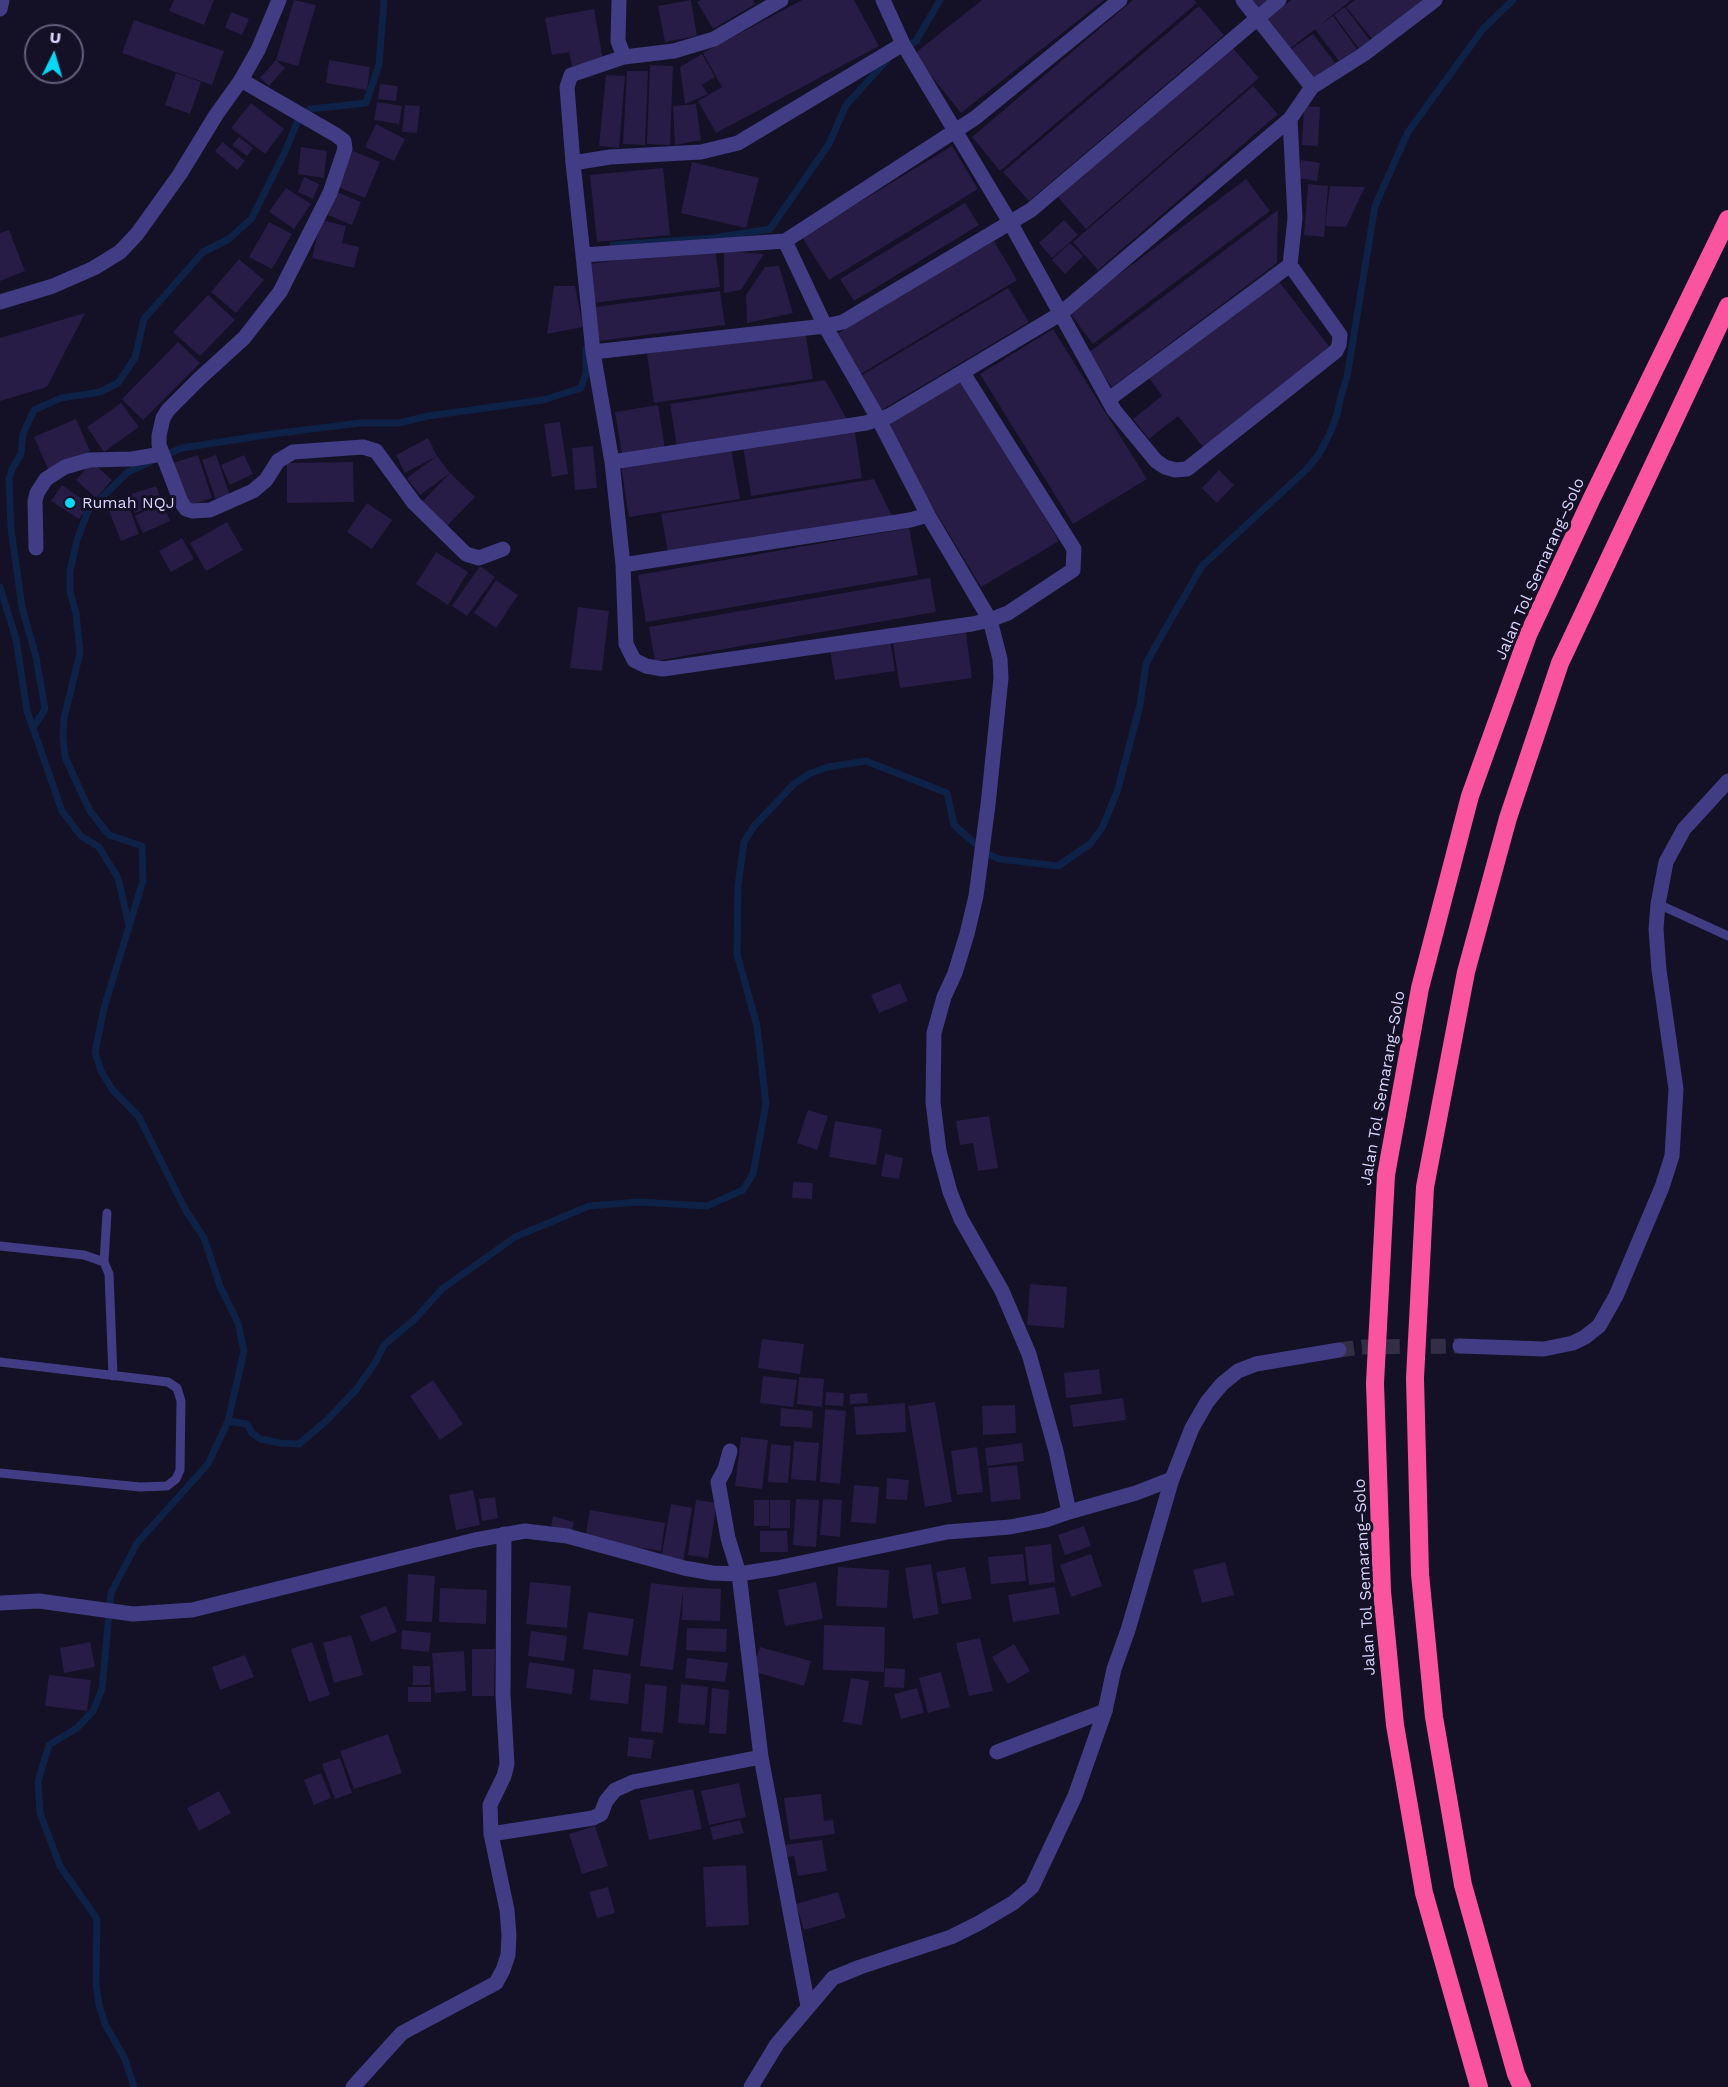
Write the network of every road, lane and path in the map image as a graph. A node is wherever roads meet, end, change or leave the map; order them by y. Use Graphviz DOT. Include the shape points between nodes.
graph roads {
  1 [pos="2,0"];
  2 [pos="279,0"];
  3 [pos="619,0"];
  4 [pos="781,0"];
  5 [pos="883,0"];
  6 [pos="1120,0"];
  7 [pos="1243,0"];
  8 [pos="1278,0"];
  9 [pos="1435,0"];
  10 [pos="0,9"];
  11 [pos="1257,17"];
  12 [pos="903,44"];
  13 [pos="624,57"];
  14 [pos="241,80"];
  15 [pos="1312,87"];
  16 [pos="1290,119"];
  17 [pos="957,131"];
  18 [pos="573,163"];
  19 [pos="1728,219"];
  20 [pos="1011,224"];
  21 [pos="785,241"];
  22 [pos="583,255"];
  23 [pos="1290,265"];
  24 [pos="0,302"];
  25 [pos="1728,306"];
  26 [pos="1060,314"];
  27 [pos="825,326"];
  28 [pos="593,352"];
  29 [pos="963,373"];
  30 [pos="1109,399"];
  31 [pos="879,420"];
  32 [pos="163,458"];
  33 [pos="612,462"];
  34 [pos="927,515"];
  35 [pos="36,548"];
  36 [pos="503,549"];
  37 [pos="623,565"];
  38 [pos="990,620"];
  39 [pos="1728,782"];
  40 [pos="1658,904"];
  41 [pos="1728,936"];
  42 [pos="107,1213"];
  43 [pos="0,1246"];
  44 [pos="104,1262"];
  45 [pos="1460,1346"];
  46 [pos="1339,1350"];
  47 [pos="0,1362"];
  48 [pos="113,1376"];
  49 [pos="730,1451"];
  50 [pos="0,1473"];
  51 [pos="1172,1479"];
  52 [pos="1070,1512"];
  53 [pos="504,1534"];
  54 [pos="739,1574"];
  55 [pos="0,1603"];
  56 [pos="1105,1711"];
  57 [pos="997,1752"];
  58 [pos="761,1758"];
  59 [pos="491,1834"];
  60 [pos="808,2006"];
  61 [pos="353,2087"];
  62 [pos="751,2087"];
  63 [pos="1479,2087"];
  64 [pos="1522,2087"];
  1 -- 10 [label="street"];
  2 -- 14 [label="street"];
  3 -- 13 [label="street" via="618,41"];
  4 -- 13 [label="street" via="714,39 674,51"];
  5 -- 12 [label="street"];
  6 -- 17 [label="street"];
  7 -- 11 [label="street"];
  8 -- 11 [label="street"];
  9 -- 15 [label="street" via="1364,54"];
  11 -- 15 [label="street"];
  11 -- 20 [label="street"];
  12 -- 17 [label="street"];
  12 -- 18 [label="street" via="738,143 701,152"];
  13 -- 18 [label="street" via="571,75 567,87"];
  14 -- 24 [label="street" via="180,174 120,252 53,286"];
  14 -- 32 [label="street" via="344,141 342,161 280,292 244,338 163,418 159,436"];
  15 -- 16 [label="street"];
  16 -- 23 [label="street" via="1295,218"];
  16 -- 26 [label="street"];
  17 -- 20 [label="street"];
  17 -- 21 [label="street"];
  18 -- 22 [label="street"];
  19 -- 63 [label="highway, Jalan Tol Semarang–Solo" via="1528,635 1470,796 1420,988 1386,1175 1375,1383 1382,1590 1394,1714 1424,1893"];
  20 -- 26 [label="street"];
  20 -- 27 [label="street" via="843,322"];
  21 -- 22 [label="street"];
  21 -- 27 [label="street"];
  22 -- 28 [label="street"];
  23 -- 30 [label="street"];
  23 -- 30 [label="street" via="1340,335 1336,351 1187,469 1165,468 1156,461"];
  25 -- 64 [label="highway" via="1560,663 1508,818 1466,972 1425,1187 1415,1378 1420,1574 1434,1717 1463,1885"];
  26 -- 29 [label="street"];
  26 -- 30 [label="street"];
  27 -- 28 [label="street"];
  27 -- 31 [label="street"];
  28 -- 33 [label="street"];
  29 -- 31 [label="street"];
  29 -- 38 [label="street" via="1074,549 1073,570 1008,613"];
  31 -- 33 [label="street"];
  31 -- 34 [label="street"];
  32 -- 35 [label="street" via="89,460 65,467 46,479 35,501"];
  32 -- 36 [label="street" via="181,502 186,509 200,512 253,491 278,461 293,452 369,448 381,457 414,503 466,554 479,558"];
  33 -- 37 [label="street"];
  34 -- 37 [label="street"];
  34 -- 38 [label="street"];
  37 -- 38 [label="street" via="626,644 634,660 663,669"];
  38 -- 52 [label="street" via="1001,678 984,840 967,934 934,1033 935,1129 944,1172 961,1220 1002,1291 1029,1354"];
  39 -- 40 [label="street" via="1678,837 1666,862"];
  40 -- 41 [label="lane"];
  40 -- 45 [label="street" via="1656,947 1676,1089 1672,1156 1629,1267 1599,1326 1580,1340 1544,1349"];
  42 -- 44 [label="lane"];
  43 -- 44 [label="lane" via="84,1255"];
  44 -- 48 [label="lane" via="109,1274"];
  46 -- 51 [label="street" via="1256,1364 1238,1371 1207,1402"];
  47 -- 48 [label="lane"];
  48 -- 50 [label="lane" via="168,1382 177,1388 181,1401 180,1470 176,1479 167,1486 140,1488"];
  49 -- 54 [label="street" via="718,1482"];
  51 -- 52 [label="street"];
  51 -- 56 [label="street" via="1114,1669"];
  52 -- 54 [label="street" via="1011,1527 947,1532"];
  53 -- 54 [label="street" via="555,1534 684,1568"];
  53 -- 55 [label="street" via="192,1610 133,1614 39,1600"];
  53 -- 59 [label="street" via="503,1695 507,1764 490,1805"];
  54 -- 58 [label="street"];
  56 -- 57 [label="street"];
  56 -- 60 [label="street" via="1075,1796 1032,1887 1013,1903 951,1937 833,1978"];
  58 -- 59 [label="street" via="633,1782 615,1790 601,1814 593,1818"];
  58 -- 60 [label="street"];
  59 -- 61 [label="street" via="509,1935 508,1955 496,1983 402,2033"];
  60 -- 62 [label="street" via="777,2044"];
}
